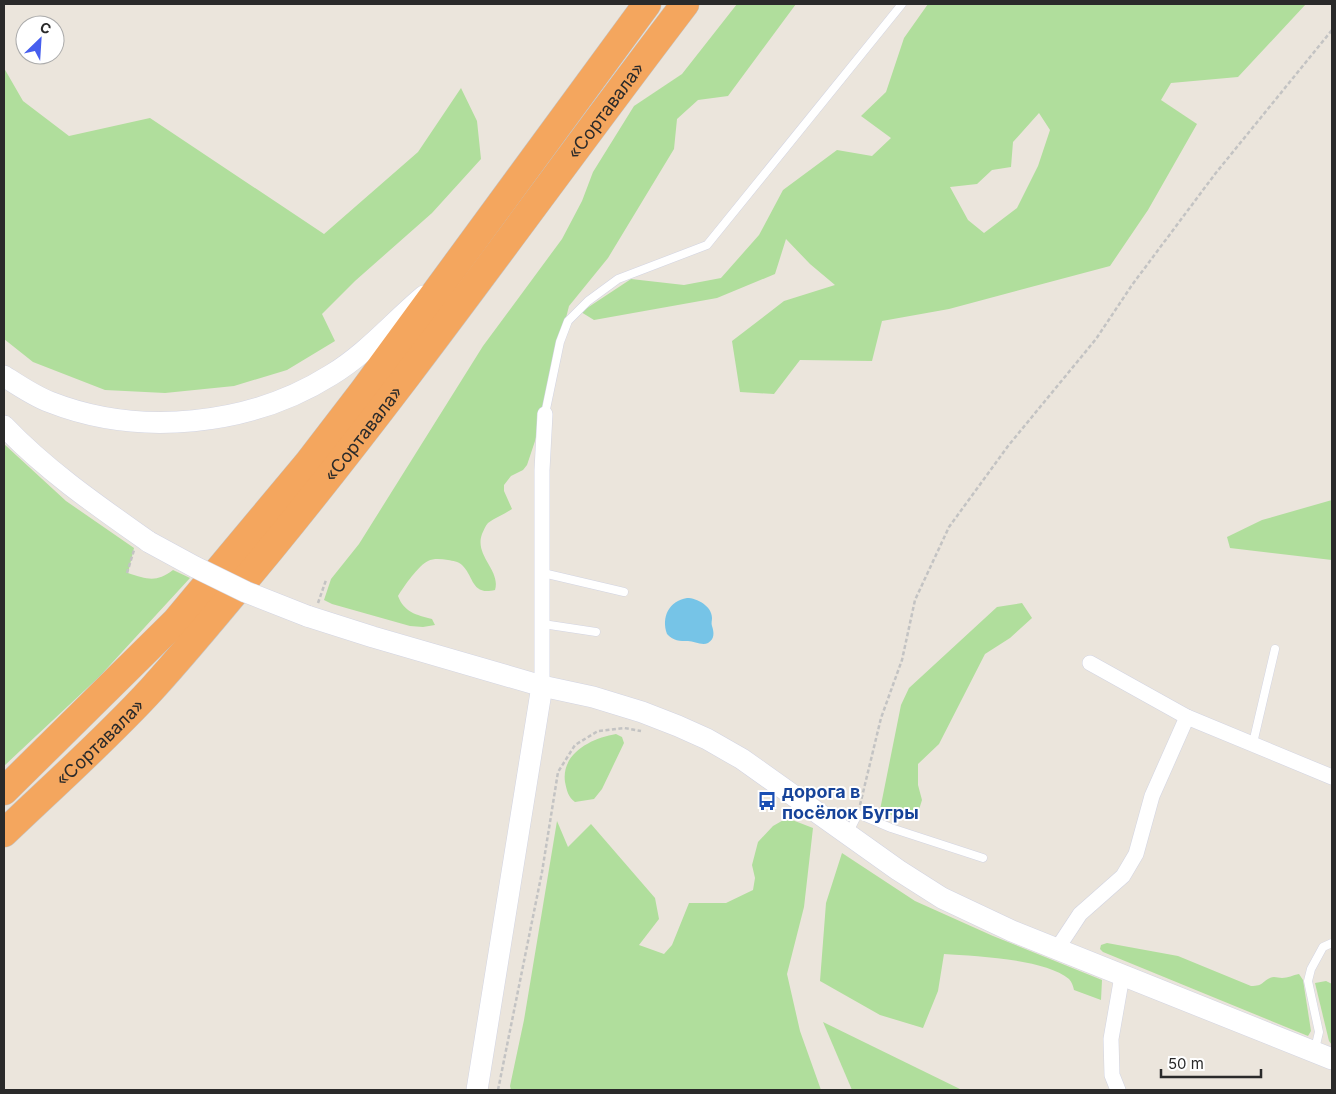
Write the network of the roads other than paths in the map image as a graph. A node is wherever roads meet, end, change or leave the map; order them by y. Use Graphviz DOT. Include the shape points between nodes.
graph roads {
  1 [pos="647,4"];
  2 [pos="685,4"];
  3 [pos="902,4"];
  4 [pos="448,274"];
  5 [pos="4,376"];
  6 [pos="545,414"];
  7 [pos="4,426"];
  8 [pos="542,572"];
  9 [pos="624,592"];
  10 [pos="543,624"];
  11 [pos="596,632"];
  12 [pos="1275,649"];
  13 [pos="1090,663"];
  14 [pos="542,686"];
  15 [pos="1187,717"];
  16 [pos="1253,743"];
  17 [pos="1332,777"];
  18 [pos="4,791"];
  19 [pos="4,833"];
  20 [pos="848,834"];
  21 [pos="983,858"];
  22 [pos="1332,943"];
  23 [pos="1057,949"];
  24 [pos="1122,976"];
  25 [pos="1323,1055"];
  26 [pos="477,1090"];
  27 [pos="1118,1090"];
  1 -- 4 [label="highway, «Сортавала»"];
  2 -- 19 [label="highway, «Сортавала»" via="459,308 227,602 151,690"];
  3 -- 6 [label="lane" via="707,245 618,279 568,322 560,342"];
  4 -- 5 [label="main road" via="357,357 331,375 296,395 242,412 192,422 112,419 48,402"];
  4 -- 18 [label="highway, «Сортавала»" via="308,463 176,621"];
  6 -- 8 [label="street"];
  7 -- 14 [label="main road, bridge" via="77,491 144,538 246,592 372,638"];
  8 -- 9 [label="lane"];
  8 -- 10 [label="street"];
  10 -- 11 [label="lane"];
  10 -- 14 [label="street"];
  12 -- 16 [label="lane"];
  13 -- 15 [label="street"];
  14 -- 20 [label="main road" via="642,712 708,739 742,759"];
  14 -- 26 [label="main road"];
  15 -- 16 [label="street"];
  15 -- 23 [label="street" via="1152,796 1136,854 1123,876 1080,914"];
  16 -- 17 [label="street"];
  20 -- 21 [label="lane" via="858,814"];
  20 -- 23 [label="main road" via="942,898"];
  22 -- 25 [label="lane" via="1323,946 1310,969 1308,981"];
  23 -- 24 [label="main road"];
  24 -- 25 [label="main road"];
  24 -- 27 [label="street" via="1111,1039 1112,1075"];
}
